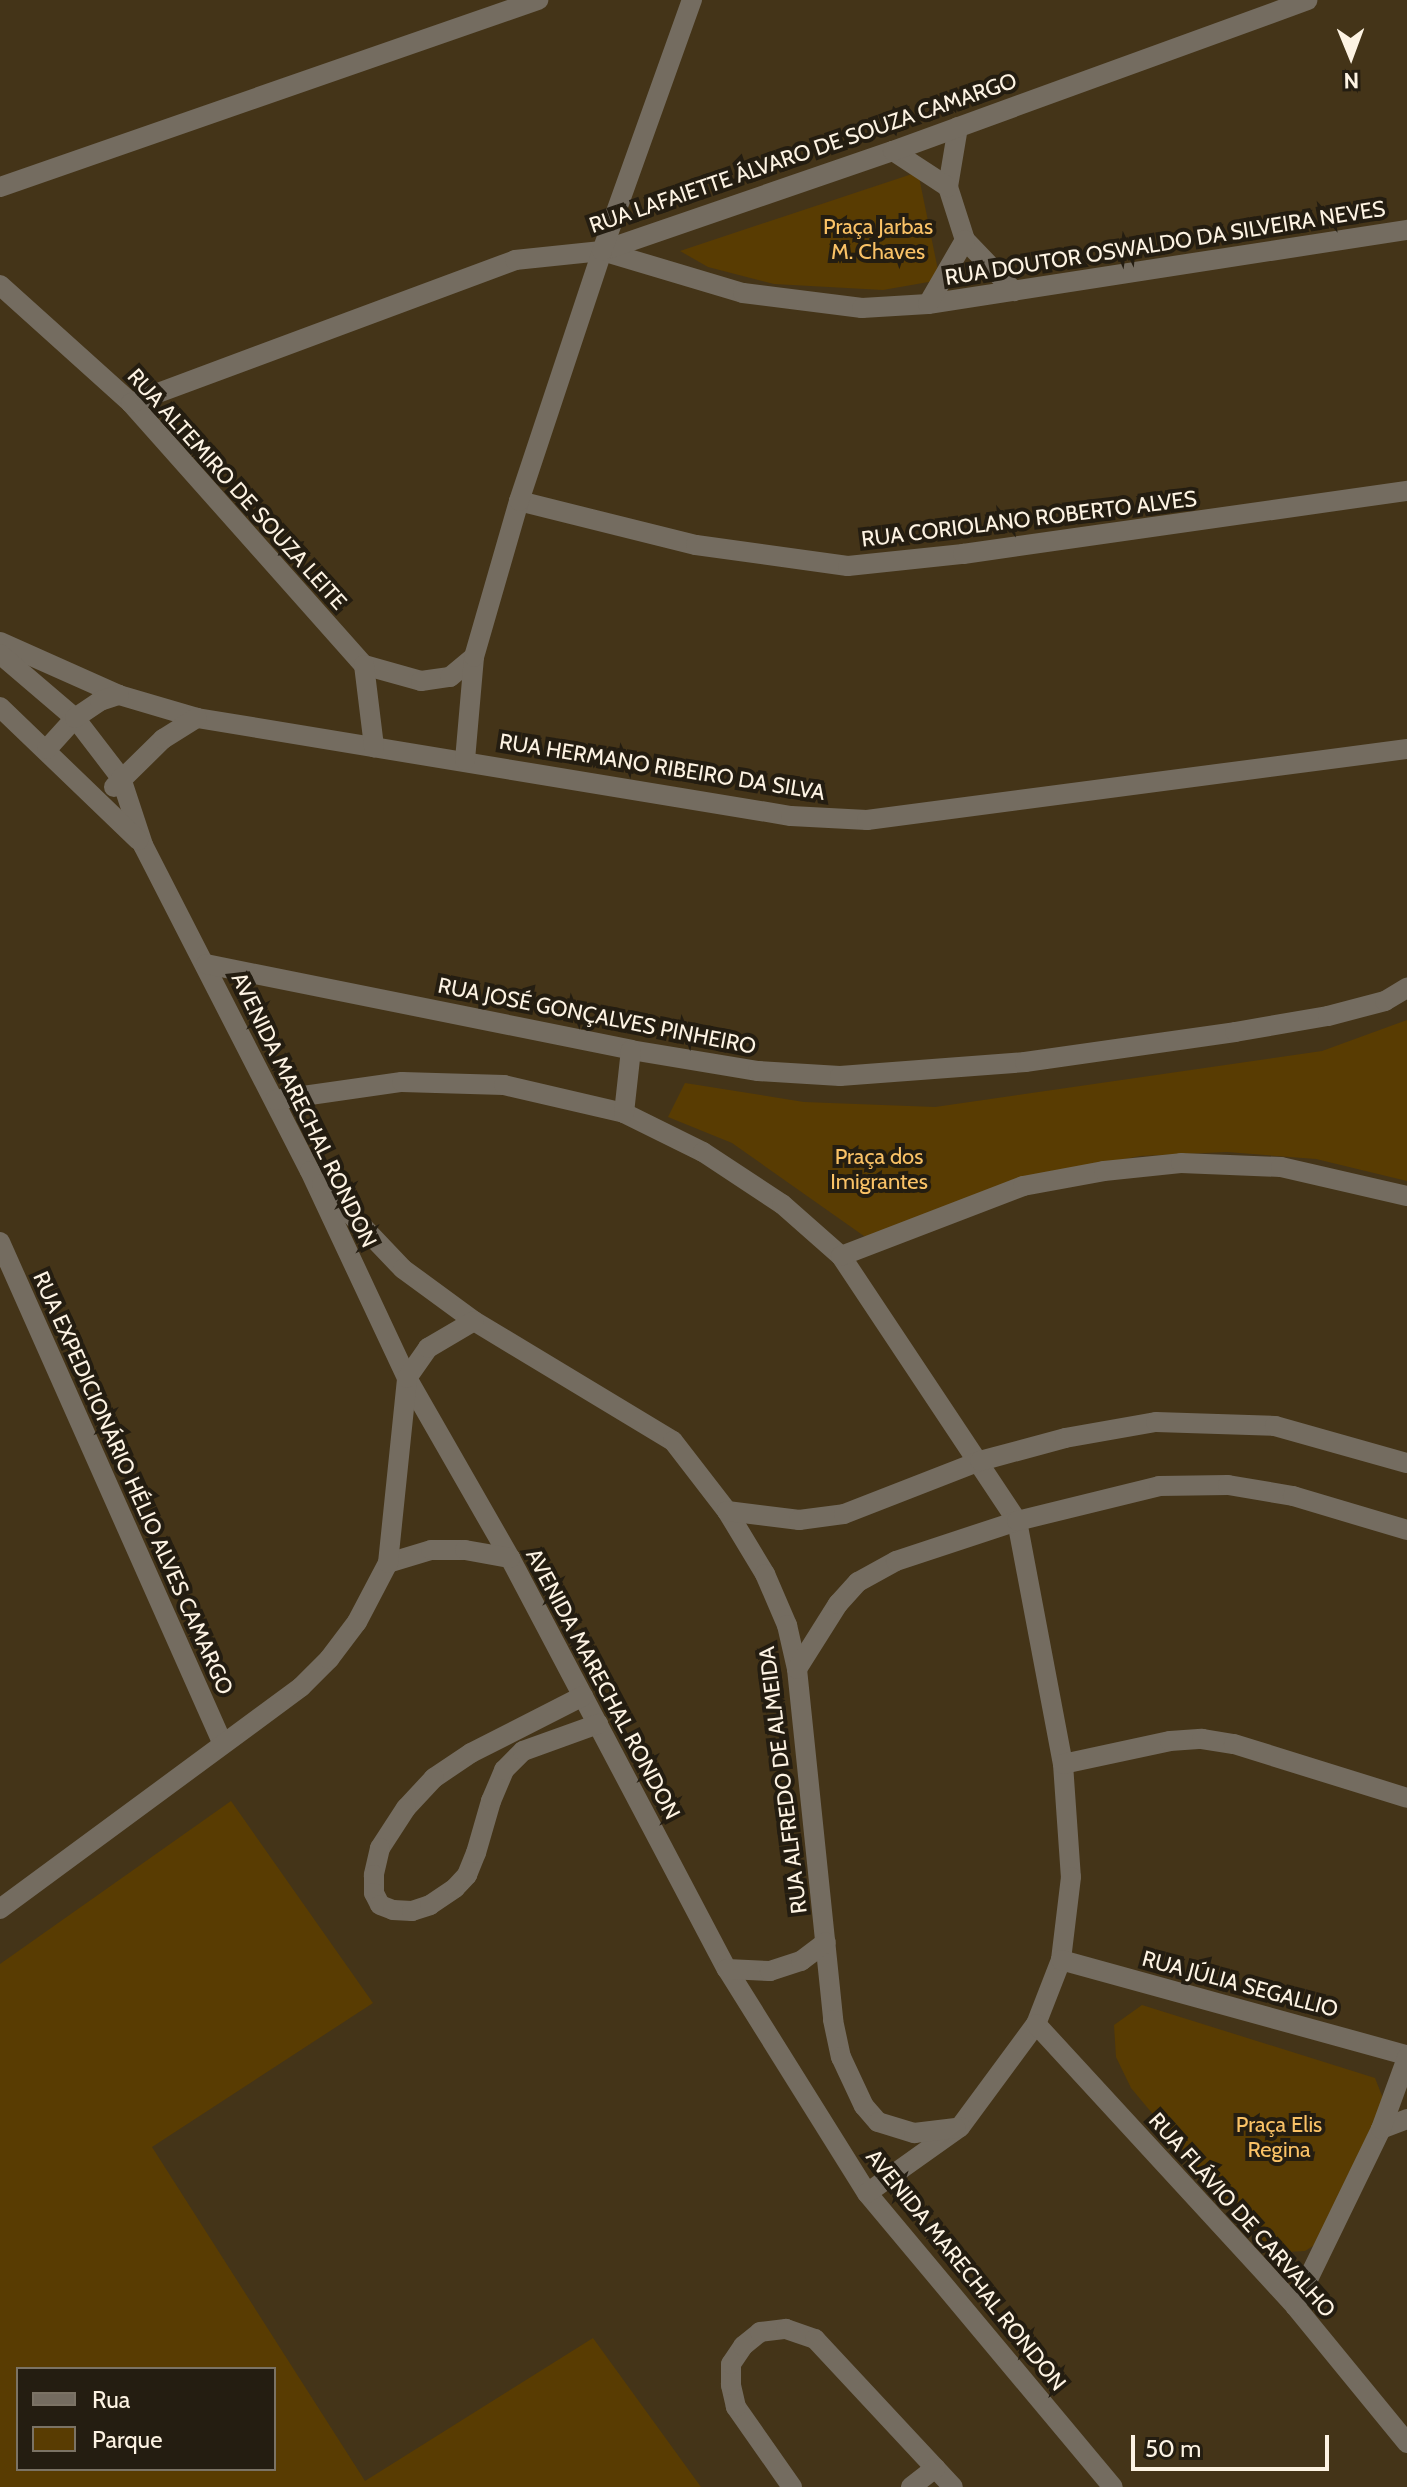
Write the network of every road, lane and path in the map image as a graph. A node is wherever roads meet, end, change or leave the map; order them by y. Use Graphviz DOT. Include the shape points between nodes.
graph roads {
  1 [pos="538,0"];
  2 [pos="692,0"];
  3 [pos="1307,0"];
  4 [pos="958,127"];
  5 [pos="893,151"];
  6 [pos="0,187"];
  7 [pos="948,187"];
  8 [pos="1407,230"];
  9 [pos="965,240"];
  10 [pos="602,251"];
  11 [pos="0,285"];
  12 [pos="1014,291"];
  13 [pos="928,304"];
  14 [pos="131,403"];
  15 [pos="1407,491"];
  16 [pos="519,501"];
  17 [pos="0,642"];
  18 [pos="0,654"];
  19 [pos="474,657"];
  20 [pos="364,665"];
  21 [pos="119,695"];
  22 [pos="0,707"];
  23 [pos="75,718"];
  24 [pos="197,718"];
  25 [pos="374,747"];
  26 [pos="47,749"];
  27 [pos="1407,749"];
  28 [pos="465,760"];
  29 [pos="121,778"];
  30 [pos="102,803"];
  31 [pos="143,845"];
  32 [pos="206,964"];
  33 [pos="1407,988"];
  34 [pos="631,1050"];
  35 [pos="275,1100"];
  36 [pos="624,1113"];
  37 [pos="310,1171"];
  38 [pos="1407,1196"];
  39 [pos="0,1242"];
  40 [pos="841,1256"];
  41 [pos="474,1321"];
  42 [pos="407,1378"];
  43 [pos="980,1461"];
  44 [pos="1407,1463"];
  45 [pos="727,1511"];
  46 [pos="1017,1521"];
  47 [pos="1407,1530"];
  48 [pos="510,1558"];
  49 [pos="388,1563"];
  50 [pos="797,1669"];
  51 [pos="583,1696"];
  52 [pos="598,1724"];
  53 [pos="222,1742"];
  54 [pos="1063,1764"];
  55 [pos="1407,1798"];
  56 [pos="0,1909"];
  57 [pos="826,1942"];
  58 [pos="1061,1960"];
  59 [pos="727,1969"];
  60 [pos="1036,2024"];
  61 [pos="1407,2056"];
  62 [pos="1407,2119"];
  63 [pos="960,2127"];
  64 [pos="1381,2129"];
  65 [pos="852,2169"];
  66 [pos="900,2169"];
  67 [pos="867,2193"];
  68 [pos="1295,2306"];
  69 [pos="1407,2443"];
  70 [pos="935,2468"];
  71 [pos="792,2487"];
  72 [pos="911,2487"];
  73 [pos="953,2487"];
  74 [pos="1113,2487"];
  1 -- 6 [label="street"];
  2 -- 10 [label="street"];
  3 -- 4 [label="street, RUA LAFAIETTE ÁLVARO DE SOUZA CAMARGO"];
  4 -- 5 [label="street, RUA LAFAIETTE ÁLVARO DE SOUZA CAMARGO"];
  4 -- 7 [label="street"];
  5 -- 7 [label="street"];
  5 -- 10 [label="street, RUA LAFAIETTE ÁLVARO DE SOUZA CAMARGO"];
  7 -- 9 [label="street"];
  8 -- 12 [label="street, RUA DOUTOR OSWALDO DA SILVEIRA NEVES"];
  9 -- 12 [label="street"];
  9 -- 13 [label="street"];
  10 -- 13 [label="street, RUA DOUTOR OSWALDO DA SILVEIRA NEVES" via="743,293 862,308"];
  10 -- 14 [label="street, RUA LAFAIETTE ÁLVARO DE SOUZA CAMARGO" via="515,260"];
  10 -- 16 [label="street"];
  11 -- 14 [label="street, RUA ALTEMIRO DE SOUZA LEITE"];
  12 -- 13 [label="street, RUA DOUTOR OSWALDO DA SILVEIRA NEVES"];
  14 -- 20 [label="street, RUA ALTEMIRO DE SOUZA LEITE"];
  15 -- 16 [label="street, RUA CORIOLANO ROBERTO ALVES" via="848,566 696,545"];
  16 -- 19 [label="street"];
  17 -- 21 [label="street, RUA HERMANO RIBEIRO DA SILVA"];
  18 -- 23 [label="street, AVENIDA MARECHAL RONDON"];
  19 -- 20 [label="street" via="450,677 421,681"];
  19 -- 28 [label="street"];
  20 -- 25 [label="street"];
  21 -- 23 [label="street"];
  21 -- 24 [label="street, RUA HERMANO RIBEIRO DA SILVA"];
  22 -- 26 [label="street, AVENIDA MARECHAL RONDON"];
  23 -- 26 [label="street"];
  23 -- 29 [label="street, AVENIDA MARECHAL RONDON"];
  24 -- 25 [label="street, RUA HERMANO RIBEIRO DA SILVA"];
  24 -- 29 [label="street" via="163,739"];
  25 -- 28 [label="street, RUA HERMANO RIBEIRO DA SILVA"];
  26 -- 30 [label="street, AVENIDA MARECHAL RONDON"];
  27 -- 28 [label="street, RUA HERMANO RIBEIRO DA SILVA" via="867,820 791,816"];
  29 -- 30 [label="street"];
  29 -- 31 [label="street, AVENIDA MARECHAL RONDON"];
  30 -- 31 [label="street, AVENIDA MARECHAL RONDON"];
  31 -- 32 [label="street, AVENIDA MARECHAL RONDON"];
  32 -- 34 [label="street, RUA JOSÉ GONÇALVES PINHEIRO"];
  32 -- 35 [label="street, AVENIDA MARECHAL RONDON"];
  33 -- 34 [label="street, RUA JOSÉ GONÇALVES PINHEIRO" via="1385,1001 1328,1016 1025,1062 916,1072 840,1076 758,1071"];
  34 -- 36 [label="street"];
  35 -- 36 [label="street" via="402,1082 504,1085"];
  35 -- 37 [label="street, AVENIDA MARECHAL RONDON"];
  36 -- 40 [label="street" via="703,1152 782,1204"];
  37 -- 41 [label="street, RUA ALFREDO DE ALMEIDA" via="403,1269"];
  37 -- 42 [label="street, AVENIDA MARECHAL RONDON"];
  38 -- 40 [label="street" via="1281,1167 1150,1166 1023,1186"];
  39 -- 53 [label="street, RUA EXPEDICIONÁRIO HÉLIO ALVES CAMARGO"];
  40 -- 43 [label="street"];
  41 -- 42 [label="street" via="428,1348"];
  41 -- 45 [label="street, RUA ALFREDO DE ALMEIDA" via="673,1441"];
  42 -- 48 [label="street, AVENIDA MARECHAL RONDON"];
  42 -- 49 [label="street"];
  43 -- 44 [label="street" via="1065,1438 1156,1422 1225,1421 1275,1426"];
  43 -- 45 [label="street" via="844,1514 799,1520"];
  43 -- 46 [label="street"];
  45 -- 50 [label="street, RUA ALFREDO DE ALMEIDA" via="765,1574 787,1625"];
  46 -- 47 [label="street" via="1159,1486 1228,1485 1293,1496"];
  46 -- 50 [label="street" via="896,1561 858,1582"];
  46 -- 54 [label="street"];
  48 -- 49 [label="street" via="431,1550"];
  48 -- 51 [label="street, AVENIDA MARECHAL RONDON"];
  49 -- 53 [label="street" via="357,1622 329,1659 301,1687"];
  50 -- 57 [label="street, RUA ALFREDO DE ALMEIDA"];
  51 -- 52 [label="street, AVENIDA MARECHAL RONDON"];
  51 -- 52 [label="street" via="471,1753 434,1778 380,1848 374,1893 380,1905 412,1911 455,1888 471,1864 504,1770 523,1751"];
  52 -- 59 [label="street, AVENIDA MARECHAL RONDON"];
  53 -- 56 [label="street"];
  54 -- 55 [label="street" via="1202,1739 1234,1744"];
  54 -- 58 [label="street" via="1071,1877"];
  57 -- 59 [label="street" via="801,1961 770,1971"];
  57 -- 63 [label="street, RUA ALFREDO DE ALMEIDA" via="841,2057 864,2106 878,2122 895,2130"];
  58 -- 60 [label="street"];
  58 -- 61 [label="street, RUA JÚLIA SEGALLIO"];
  59 -- 65 [label="street, AVENIDA MARECHAL RONDON"];
  60 -- 63 [label="street"];
  60 -- 68 [label="street, RUA FLÁVIO DE CARVALHO"];
  61 -- 64 [label="street"];
  62 -- 64 [label="street"];
  63 -- 66 [label="street"];
  64 -- 68 [label="street"];
  65 -- 66 [label="street"];
  65 -- 67 [label="street, AVENIDA MARECHAL RONDON"];
  66 -- 67 [label="street"];
  67 -- 74 [label="street, AVENIDA MARECHAL RONDON"];
  68 -- 69 [label="street, RUA FLÁVIO DE CARVALHO"];
  70 -- 71 [label="street" via="815,2339 786,2329 760,2332 731,2364 731,2385 736,2407"];
  70 -- 72 [label="street"];
  70 -- 73 [label="street"];
}
